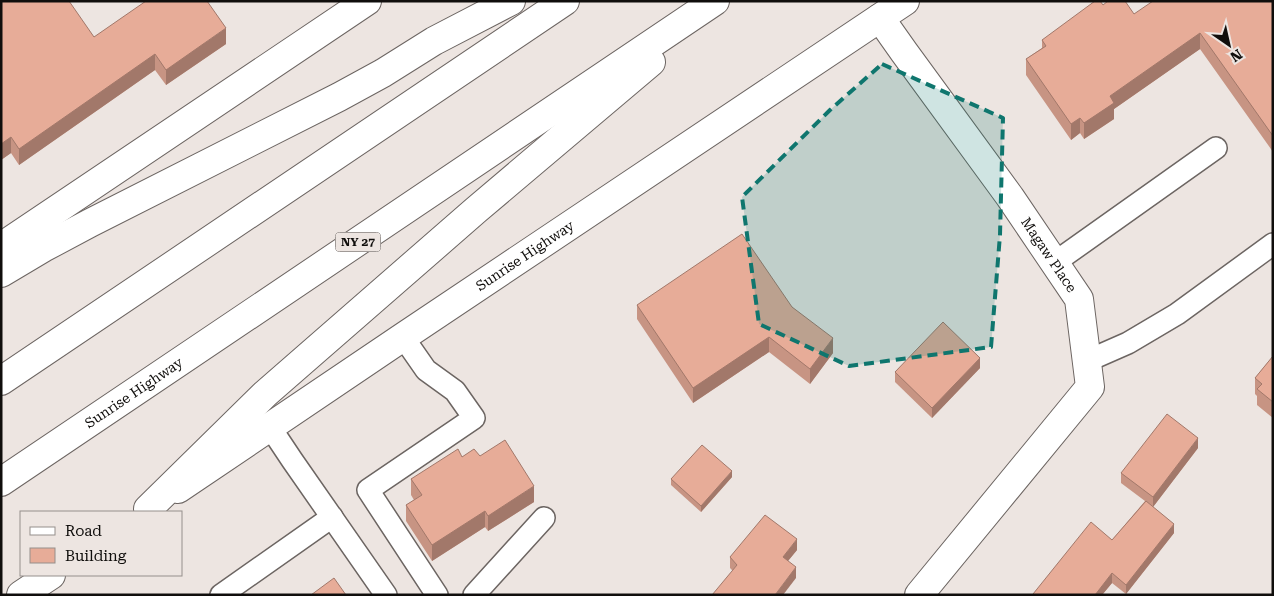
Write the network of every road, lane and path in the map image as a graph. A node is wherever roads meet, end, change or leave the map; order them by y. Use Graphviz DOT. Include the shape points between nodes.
graph roads {
  1 [pos="368,1"];
  2 [pos="511,1"];
  3 [pos="565,1"];
  4 [pos="714,1"];
  5 [pos="724,1"];
  6 [pos="905,1"];
  7 [pos="880,18"];
  8 [pos="1216,148"];
  9 [pos="1273,244"];
  10 [pos="1,247"];
  11 [pos="1054,263"];
  12 [pos="1,272"];
  13 [pos="403,337"];
  14 [pos="1087,361"];
  15 [pos="1,381"];
  16 [pos="270,427"];
  17 [pos="1,482"];
  18 [pos="146,511"];
  19 [pos="332,517"];
  20 [pos="544,518"];
  21 [pos="50,576"];
  22 [pos="21,595"];
  23 [pos="222,595"];
  24 [pos="386,595"];
  25 [pos="437,595"];
  26 [pos="474,595"];
  27 [pos="919,595"];
  1 -- 10 [label="main road"];
  2 -- 12 [label="main road" via="434,41 339,97 90,223"];
  3 -- 15 [label="main road"];
  4 -- 17 [label="main road, Sunrise Highway / NY 27"];
  5 -- 18 [label="main road" via="476,210 265,394"];
  6 -- 7 [label="main road, Sunrise Highway"];
  7 -- 11 [label="main road, Magaw Place"];
  7 -- 13 [label="main road, Sunrise Highway"];
  8 -- 11 [label="lane"];
  9 -- 14 [label="lane" via="1177,314 1128,343"];
  11 -- 14 [label="main road, Magaw Place" via="1079,300"];
  13 -- 16 [label="main road, Sunrise Highway"];
  13 -- 25 [label="lane" via="426,370 455,391 474,418 368,490"];
  14 -- 27 [label="main road, Magaw Place" via="1090,388"];
  16 -- 18 [label="main road, Sunrise Highway"];
  16 -- 19 [label="lane"];
  19 -- 23 [label="lane"];
  19 -- 24 [label="lane"];
  20 -- 26 [label="lane"];
  21 -- 22 [label="main road"];
}
